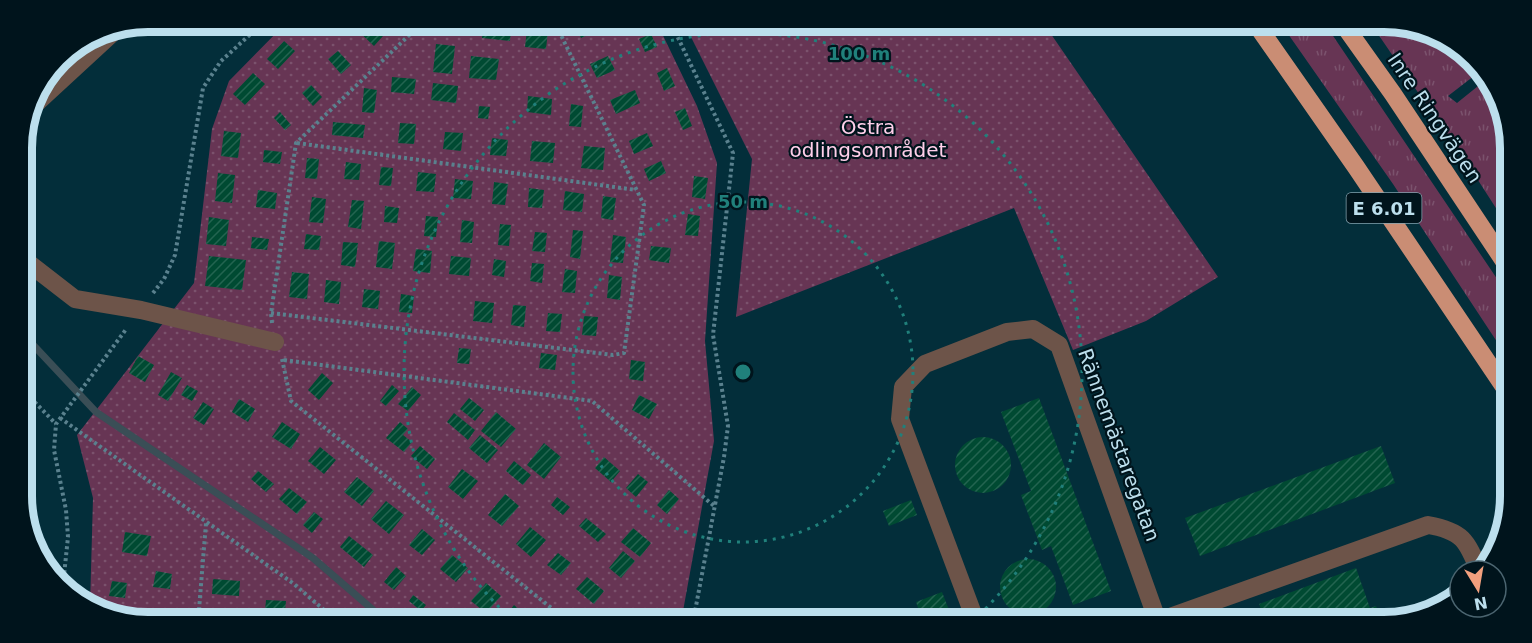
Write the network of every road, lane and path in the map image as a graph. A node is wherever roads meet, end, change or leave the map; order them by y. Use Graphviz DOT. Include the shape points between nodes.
graph roads {
  1 [pos="253,32"];
  2 [pos="412,32"];
  3 [pos="559,32"];
  4 [pos="675,32"];
  5 [pos="1262,32"];
  6 [pos="1349,32"];
  7 [pos="103,40"];
  8 [pos="51,83"];
  9 [pos="296,143"];
  10 [pos="636,190"];
  11 [pos="1500,255"];
  12 [pos="32,265"];
  13 [pos="141,310"];
  14 [pos="275,342"];
  15 [pos="283,360"];
  16 [pos="1500,382"];
  17 [pos="31,399"];
  18 [pos="60,418"];
  19 [pos="56,424"];
  20 [pos="714,506"];
  21 [pos="206,523"];
  22 [pos="1474,559"];
  23 [pos="64,576"];
  24 [pos="972,611"];
  25 [pos="1154,611"];
  26 [pos="1188,611"];
  27 [pos="199,612"];
  28 [pos="326,612"];
  29 [pos="556,612"];
  30 [pos="695,612"];
  1 -- 13 [label="path" via="221,61 203,88 175,255 164,279"];
  2 -- 9 [label="path"];
  3 -- 10 [label="path"];
  4 -- 20 [label="path" via="734,153 713,335 728,426"];
  5 -- 16 [label="highway, E 6.01"];
  6 -- 11 [label="highway, Inre Ringvägen"];
  7 -- 8 [label="street"];
  9 -- 10 [label="path"];
  9 -- 10 [label="path" via="271,313 613,355 624,353 644,205"];
  12 -- 13 [label="street" via="75,299"];
  13 -- 14 [label="street"];
  13 -- 18 [label="path"];
  14 -- 15 [label="path"];
  15 -- 20 [label="path" via="592,400"];
  15 -- 29 [label="path" via="291,401"];
  17 -- 19 [label="path"];
  18 -- 19 [label="path"];
  18 -- 21 [label="path"];
  19 -- 23 [label="path" via="54,450 68,537"];
  20 -- 30 [label="path"];
  21 -- 27 [label="path"];
  21 -- 28 [label="path" via="294,584"];
  22 -- 26 [label="street, Rännemästaregatan" via="1469,545 1449,529 1428,525"];
  24 -- 25 [label="street, Rännemästaregatan" via="900,419 903,387 925,364 1007,332 1033,329 1059,345"];
}
